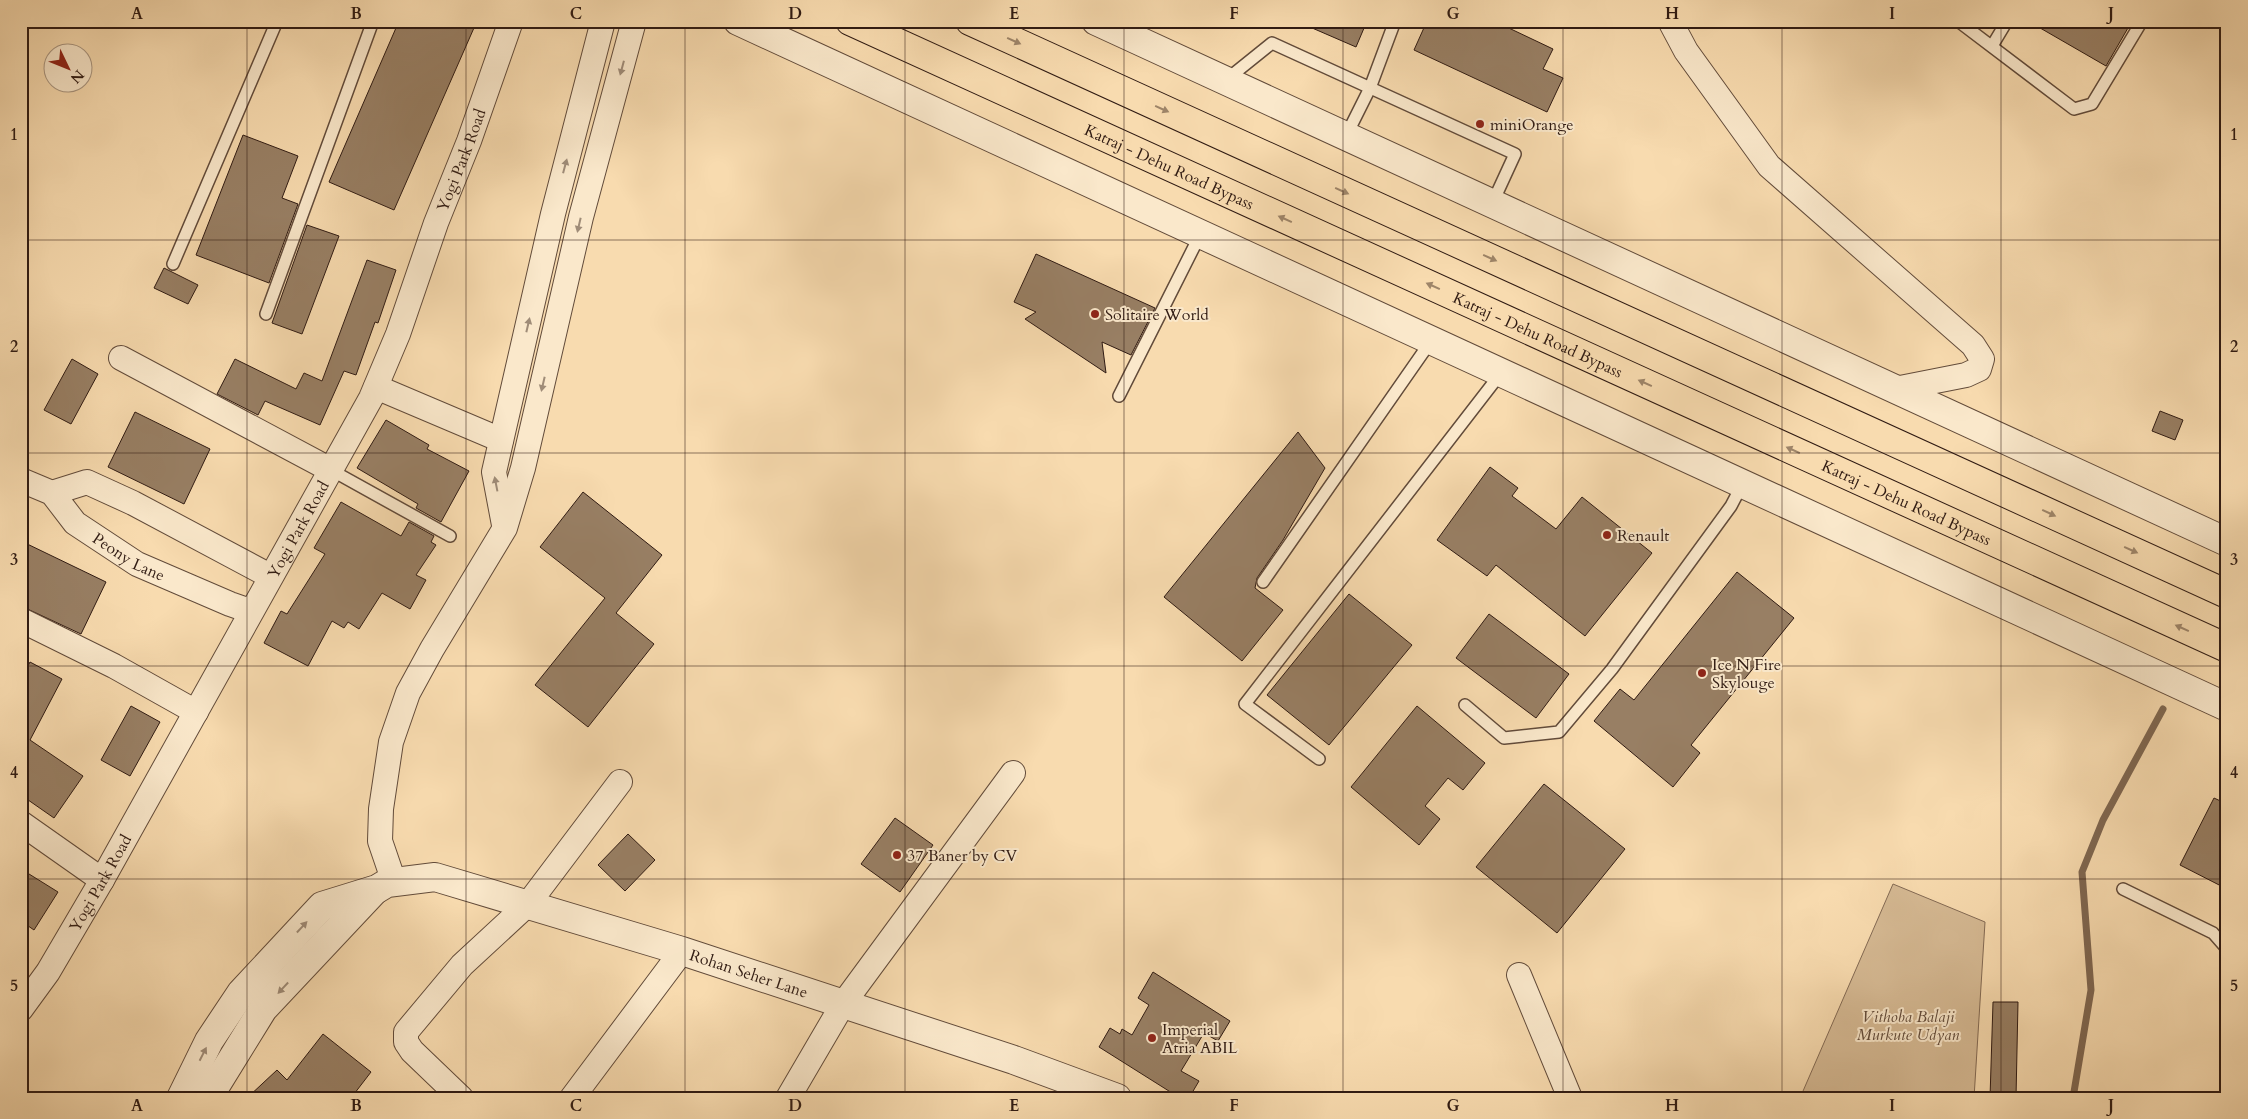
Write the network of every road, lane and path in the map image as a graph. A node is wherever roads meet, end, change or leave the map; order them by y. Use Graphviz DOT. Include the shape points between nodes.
graph roads {
  1 [pos="277,21"];
  2 [pos="373,21"];
  3 [pos="511,21"];
  4 [pos="603,21"];
  5 [pos="634,21"];
  6 [pos="738,21"];
  7 [pos="850,21"];
  8 [pos="970,21"];
  9 [pos="1096,21"];
  10 [pos="1395,21"];
  11 [pos="1670,21"];
  12 [pos="1958,21"];
  13 [pos="2007,21"];
  14 [pos="2142,21"];
  15 [pos="1992,46"];
  16 [pos="1225,81"];
  17 [pos="1370,88"];
  18 [pos="1346,136"];
  19 [pos="1492,204"];
  20 [pos="1202,233"];
  21 [pos="173,264"];
  22 [pos="266,314"];
  23 [pos="1432,340"];
  24 [pos="121,358"];
  25 [pos="1502,372"];
  26 [pos="376,387"];
  27 [pos="1895,389"];
  28 [pos="1120,396"];
  29 [pos="501,440"];
  30 [pos="331,470"];
  31 [pos="21,480"];
  32 [pos="1743,483"];
  33 [pos="52,493"];
  34 [pos="505,528"];
  35 [pos="450,536"];
  36 [pos="2227,542"];
  37 [pos="270,576"];
  38 [pos="1263,582"];
  39 [pos="2227,594"];
  40 [pos="250,611"];
  41 [pos="21,620"];
  42 [pos="2227,648"];
  43 [pos="1465,705"];
  44 [pos="2227,707"];
  45 [pos="196,712"];
  46 [pos="1319,759"];
  47 [pos="1014,773"];
  48 [pos="620,782"];
  49 [pos="21,824"];
  50 [pos="102,880"];
  51 [pos="385,885"];
  52 [pos="2123,888"];
  53 [pos="528,904"];
  54 [pos="2227,948"];
  55 [pos="682,951"];
  56 [pos="1519,975"];
  57 [pos="843,1004"];
  58 [pos="21,1009"];
  59 [pos="181,1098"];
  60 [pos="208,1098"];
  61 [pos="461,1098"];
  62 [pos="572,1098"];
  63 [pos="788,1098"];
  64 [pos="1118,1098"];
  65 [pos="1570,1098"];
  1 -- 21 [label="lane"];
  2 -- 22 [label="lane"];
  3 -- 26 [label="street, Yogi Park Road"];
  29 -- 4 [label="street, one-way" via="553,214"];
  5 -- 34 [label="street, one-way" via="581,217 523,468"];
  6 -- 20 [label="street"];
  42 -- 7 [label="highway, Katraj - Dehu Road Bypass, one-way"];
  8 -- 39 [label="highway, one-way"];
  9 -- 16 [label="street"];
  10 -- 17 [label="lane"];
  11 -- 27 [label="street" via="1686,51 1769,166 1973,345 1982,359 1979,369 1966,375"];
  12 -- 15 [label="lane"];
  13 -- 15 [label="lane"];
  14 -- 15 [label="lane" via="2092,104 2083,108 2074,109"];
  16 -- 17 [label="lane" via="1272,43"];
  16 -- 18 [label="street"];
  17 -- 18 [label="lane"];
  17 -- 19 [label="lane" via="1514,154"];
  18 -- 19 [label="street"];
  19 -- 27 [label="street"];
  20 -- 23 [label="street"];
  20 -- 28 [label="lane"];
  23 -- 25 [label="street"];
  23 -- 38 [label="lane"];
  24 -- 30 [label="street"];
  25 -- 32 [label="street"];
  25 -- 46 [label="lane" via="1245,704"];
  26 -- 29 [label="street"];
  26 -- 30 [label="street, Yogi Park Road"];
  27 -- 36 [label="street"];
  34 -- 29 [label="street, one-way" via="494,472"];
  30 -- 35 [label="lane"];
  30 -- 37 [label="street, Yogi Park Road"];
  31 -- 33 [label="street, Peony Lane"];
  32 -- 43 [label="lane" via="1731,506 1612,669 1559,732 1504,738"];
  32 -- 44 [label="street"];
  33 -- 37 [label="street" via="87,482"];
  33 -- 40 [label="street, Peony Lane" via="75,523 136,564"];
  34 -- 51 [label="street" via="408,693 391,742 381,809 380,841"];
  37 -- 40 [label="street, Yogi Park Road"];
  40 -- 45 [label="street, Yogi Park Road"];
  41 -- 45 [label="street" via="114,666"];
  45 -- 50 [label="street, Yogi Park Road"];
  47 -- 57 [label="street"];
  48 -- 53 [label="street"];
  49 -- 50 [label="street"];
  50 -- 58 [label="street, Yogi Park Road" via="48,972"];
  51 -- 53 [label="street, Rohan Seher Lane" via="435,877"];
  59 -- 51 [label="street, Rohan Seher Lane, one-way" via="209,1041 241,992 322,906"];
  51 -- 60 [label="street, one-way" via="263,1009"];
  52 -- 54 [label="lane" via="2213,933"];
  53 -- 55 [label="street, Rohan Seher Lane"];
  53 -- 61 [label="street" via="462,965 406,1032 406,1042 412,1051"];
  55 -- 57 [label="street, Rohan Seher Lane"];
  55 -- 62 [label="street"];
  56 -- 65 [label="street"];
  57 -- 63 [label="street"];
  57 -- 64 [label="street, Rohan Seher Lane"];
}
